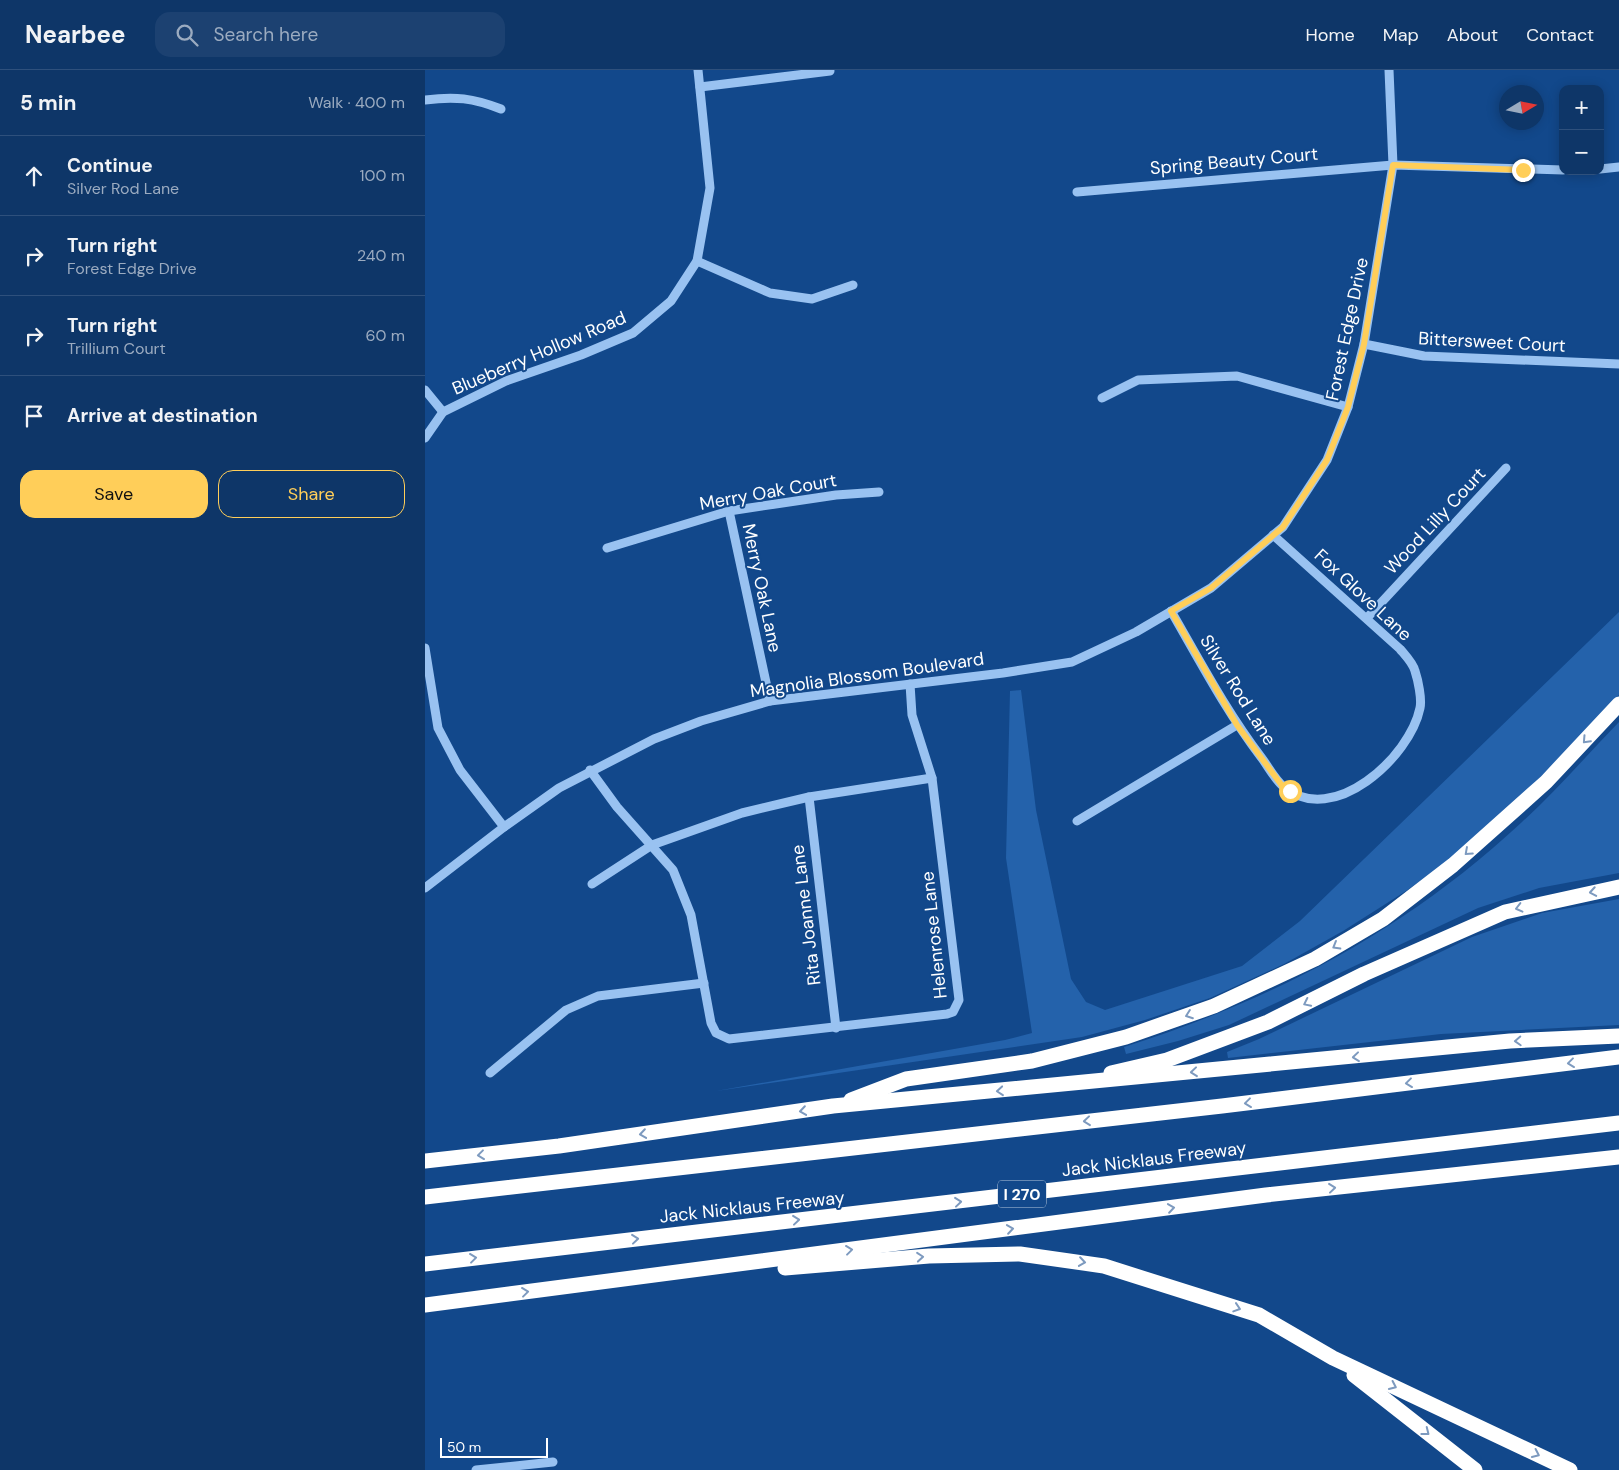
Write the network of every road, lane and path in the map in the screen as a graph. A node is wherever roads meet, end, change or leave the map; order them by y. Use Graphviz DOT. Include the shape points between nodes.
graph roads {
  1 [pos="698,70"];
  2 [pos="1389,70"];
  3 [pos="830,71"];
  4 [pos="701,87"];
  5 [pos="425,100"];
  6 [pos="501,108"];
  7 [pos="1393,165"];
  8 [pos="1619,167"];
  9 [pos="1604,169"];
  10 [pos="1559,170"];
  11 [pos="1077,192"];
  12 [pos="697,261"];
  13 [pos="853,285"];
  14 [pos="1364,344"];
  15 [pos="1619,364"];
  16 [pos="425,390"];
  17 [pos="1102,398"];
  18 [pos="1348,407"];
  19 [pos="443,412"];
  20 [pos="425,438"];
  21 [pos="1506,468"];
  22 [pos="879,492"];
  23 [pos="729,511"];
  24 [pos="1273,535"];
  25 [pos="607,548"];
  26 [pos="1171,611"];
  27 [pos="1367,618"];
  28 [pos="425,648"];
  29 [pos="1003,673"];
  30 [pos="909,684"];
  31 [pos="770,701"];
  32 [pos="1619,704"];
  33 [pos="1237,725"];
  34 [pos="1405,743"];
  35 [pos="590,770"];
  36 [pos="932,778"];
  37 [pos="809,797"];
  38 [pos="1077,821"];
  39 [pos="504,827"];
  40 [pos="652,845"];
  41 [pos="592,884"];
  42 [pos="1619,887"];
  43 [pos="425,888"];
  44 [pos="704,983"];
  45 [pos="836,1028"];
  46 [pos="1619,1036"];
  47 [pos="1619,1057"];
  48 [pos="490,1073"];
  49 [pos="1049,1087"];
  50 [pos="833,1106"];
  51 [pos="1619,1124"];
  52 [pos="1619,1157"];
  53 [pos="425,1161"];
  54 [pos="425,1197"];
  55 [pos="425,1264"];
  56 [pos="575,1286"];
  57 [pos="425,1305"];
  58 [pos="1333,1358"];
  59 [pos="553,1462"];
  60 [pos="476,1470"];
  61 [pos="1475,1470"];
  62 [pos="1570,1470"];
  1 -- 4 [label="street, Blueberry Hollow Road"];
  2 -- 7 [label="street, Forest Edge Drive"];
  3 -- 4 [label="street"];
  4 -- 12 [label="street, Blueberry Hollow Road" via="710,188"];
  5 -- 6 [label="street" via="448,97 475,99"];
  7 -- 10 [label="street, Spring Beauty Court"];
  7 -- 11 [label="street, Spring Beauty Court"];
  7 -- 14 [label="street, Forest Edge Drive"];
  8 -- 9 [label="street"];
  12 -- 13 [label="street" via="770,293 812,298"];
  12 -- 19 [label="street, Blueberry Hollow Road" via="671,301 633,333 506,381"];
  14 -- 15 [label="street, Bittersweet Court" via="1424,356"];
  14 -- 18 [label="street, Forest Edge Drive"];
  16 -- 19 [label="street"];
  17 -- 18 [label="street" via="1138,380 1237,376"];
  18 -- 24 [label="street, Forest Edge Drive" via="1327,460 1283,527"];
  19 -- 20 [label="street, Blueberry Hollow Road"];
  21 -- 27 [label="street, Wood Lilly Court"];
  22 -- 23 [label="street, Merry Oak Court"];
  23 -- 25 [label="street, Merry Oak Court"];
  23 -- 31 [label="street, Merry Oak Lane"];
  24 -- 26 [label="street, Forest Edge Drive" via="1211,588"];
  24 -- 27 [label="street, Fox Glove Lane"];
  26 -- 29 [label="street, Forest Edge Drive" via="1136,632 1072,662"];
  26 -- 33 [label="street, Silver Rod Lane"];
  27 -- 34 [label="street, Fox Glove Lane" via="1400,649 1415,670 1421,708"];
  28 -- 39 [label="street" via="438,728 460,770"];
  29 -- 30 [label="street, Magnolia Blossom Boulevard"];
  30 -- 31 [label="street, Magnolia Blossom Boulevard"];
  30 -- 36 [label="street, Helenrose Lane" via="913,715"];
  31 -- 35 [label="street, Magnolia Blossom Boulevard" via="654,739"];
  32 -- 50 [label="highway, one-way" via="1546,782 1453,865 1383,919 1315,959 1214,1006 1126,1037 1032,1061 906,1079"];
  33 -- 34 [label="street, Silver Rod Lane" via="1283,787 1304,798 1328,800 1350,794"];
  33 -- 38 [label="street"];
  35 -- 39 [label="street, Magnolia Blossom Boulevard"];
  35 -- 40 [label="street" via="617,807"];
  36 -- 37 [label="street"];
  36 -- 45 [label="street, Helenrose Lane" via="959,1000 957,1006 947,1014"];
  37 -- 40 [label="street" via="742,814"];
  37 -- 45 [label="street, Rita Joanne Lane"];
  39 -- 43 [label="street, Magnolia Blossom Boulevard"];
  40 -- 41 [label="street"];
  40 -- 44 [label="street" via="673,870 691,915"];
  42 -- 49 [label="highway, one-way" via="1505,912 1364,974 1268,1022 1167,1060"];
  44 -- 45 [label="street, Helenrose Lane" via="711,1023 721,1037 729,1039"];
  44 -- 48 [label="street" via="598,996 566,1010"];
  46 -- 49 [label="highway, one-way" via="1510,1041"];
  47 -- 54 [label="highway, one-way" via="1232,1105"];
  49 -- 50 [label="highway, one-way"];
  50 -- 53 [label="highway, one-way" via="559,1146"];
  55 -- 51 [label="highway, Jack Nicklaus Freeway / I 270, one-way"];
  56 -- 52 [label="highway, one-way" via="1266,1195"];
  57 -- 56 [label="highway, one-way"];
  56 -- 58 [label="highway, one-way" via="929,1256 1020,1254 1104,1266 1259,1315"];
  58 -- 61 [label="highway, one-way"];
  58 -- 62 [label="highway, one-way"];
  59 -- 60 [label="street"];
}
